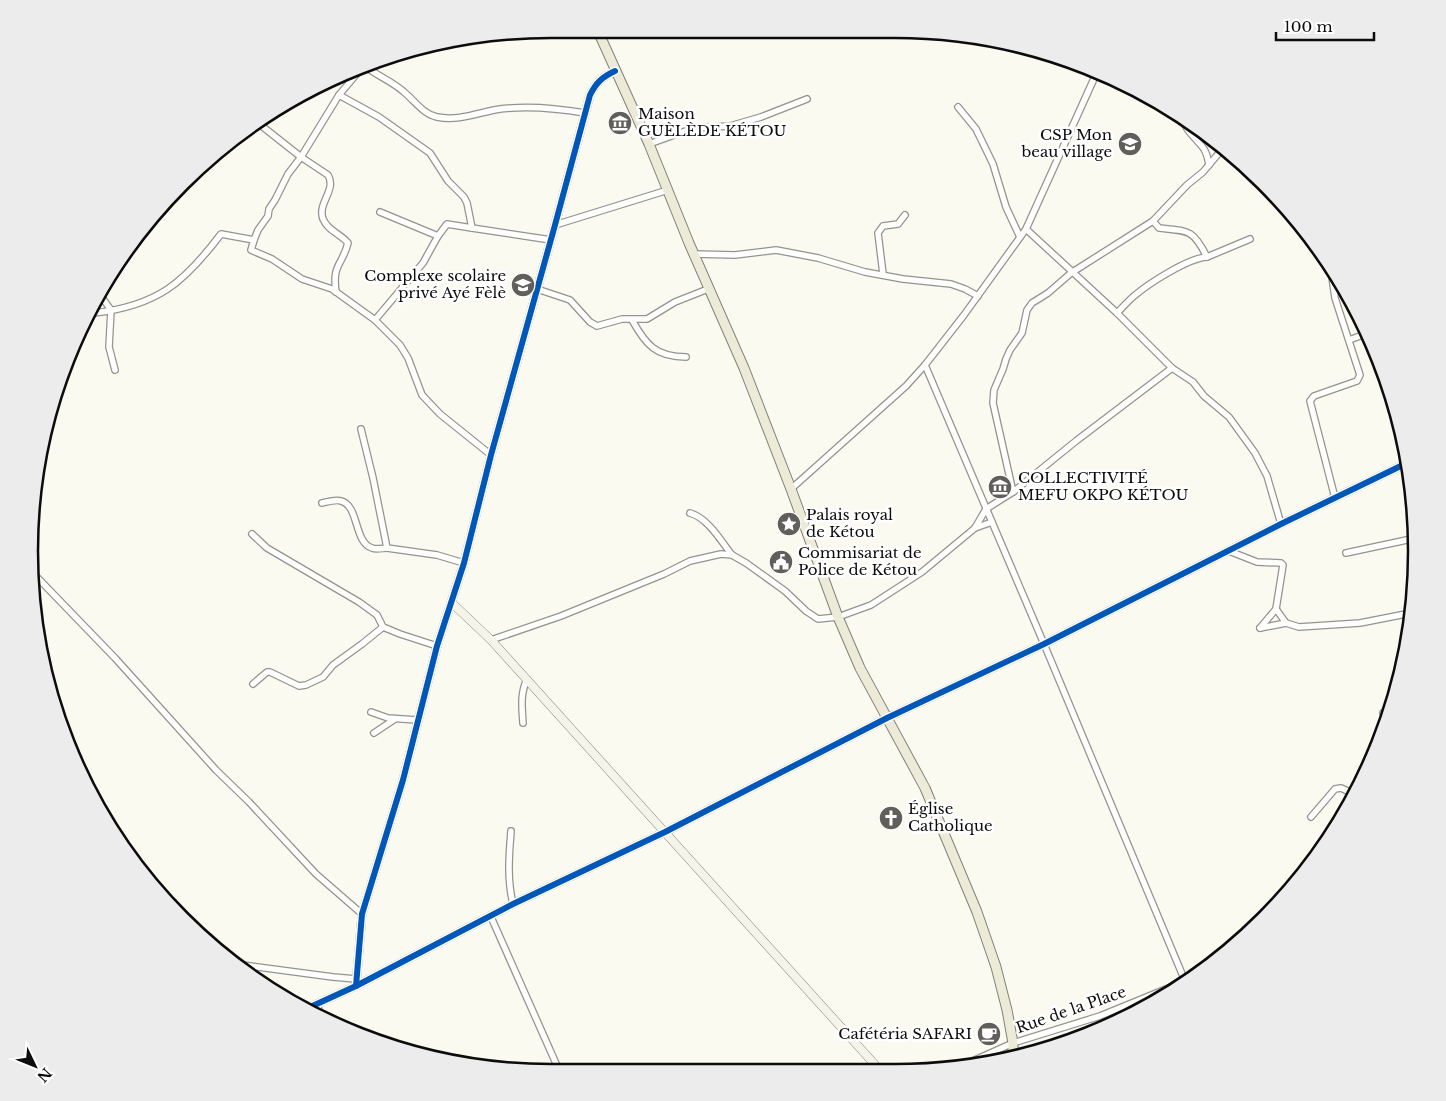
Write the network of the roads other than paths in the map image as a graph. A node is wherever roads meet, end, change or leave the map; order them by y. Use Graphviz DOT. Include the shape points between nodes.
graph roads {
  1 [pos="601,38"];
  2 [pos="371,71"];
  3 [pos="615,71"];
  4 [pos="354,77"];
  5 [pos="1094,78"];
  6 [pos="339,95"];
  7 [pos="807,99"];
  8 [pos="958,107"];
  9 [pos="585,113"];
  10 [pos="262,126"];
  11 [pos="1187,129"];
  12 [pos="648,144"];
  13 [pos="1219,153"];
  14 [pos="301,157"];
  15 [pos="1209,165"];
  16 [pos="668,190"];
  17 [pos="380,212"];
  18 [pos="905,216"];
  19 [pos="1153,221"];
  20 [pos="555,225"];
  21 [pos="472,228"];
  22 [pos="1026,229"];
  23 [pos="438,236"];
  24 [pos="1020,237"];
  25 [pos="1250,239"];
  26 [pos="254,240"];
  27 [pos="551,240"];
  28 [pos="694,254"];
  29 [pos="1207,257"];
  30 [pos="1071,272"];
  31 [pos="883,274"];
  32 [pos="1332,282"];
  33 [pos="708,288"];
  34 [pos="537,290"];
  35 [pos="336,292"];
  36 [pos="978,296"];
  37 [pos="103,299"];
  38 [pos="111,310"];
  39 [pos="96,313"];
  40 [pos="1117,313"];
  41 [pos="375,320"];
  42 [pos="632,320"];
  43 [pos="1361,336"];
  44 [pos="1350,340"];
  45 [pos="686,357"];
  46 [pos="925,365"];
  47 [pos="1172,368"];
  48 [pos="115,370"];
  49 [pos="361,429"];
  50 [pos="491,455"];
  51 [pos="1401,465"];
  52 [pos="791,489"];
  53 [pos="1012,492"];
  54 [pos="1335,498"];
  55 [pos="322,503"];
  56 [pos="986,509"];
  57 [pos="690,513"];
  58 [pos="992,522"];
  59 [pos="1281,524"];
  60 [pos="975,528"];
  61 [pos="252,534"];
  62 [pos="1408,540"];
  63 [pos="387,548"];
  64 [pos="1228,551"];
  65 [pos="1346,553"];
  66 [pos="732,555"];
  67 [pos="464,563"];
  68 [pos="39,578"];
  69 [pos="452,603"];
  70 [pos="1276,609"];
  71 [pos="1404,614"];
  72 [pos="838,618"];
  73 [pos="1286,623"];
  74 [pos="382,627"];
  75 [pos="491,640"];
  76 [pos="1044,644"];
  77 [pos="438,646"];
  78 [pos="526,679"];
  79 [pos="253,684"];
  80 [pos="371,712"];
  81 [pos="397,718"];
  82 [pos="887,718"];
  83 [pos="417,720"];
  84 [pos="523,723"];
  85 [pos="374,733"];
  86 [pos="1348,791"];
  87 [pos="1311,818"];
  88 [pos="511,832"];
  89 [pos="665,832"];
  90 [pos="513,904"];
  91 [pos="362,914"];
  92 [pos="491,917"];
  93 [pos="250,966"];
  94 [pos="1183,976"];
  95 [pos="356,982"];
  96 [pos="1154,994"];
  97 [pos="317,1004"];
  98 [pos="314,1005"];
  99 [pos="318,1008"];
  100 [pos="1013,1043"];
  101 [pos="1013,1050"];
  102 [pos="985,1056"];
  103 [pos="556,1064"];
  104 [pos="874,1064"];
  1 -- 3 [label="main road"];
  2 -- 9 [label="street" via="436,117 468,117 494,110 525,108"];
  3 -- 9 [label="street" via="603,76 596,84"];
  3 -- 12 [label="main road"];
  4 -- 6 [label="street"];
  5 -- 22 [label="street"];
  6 -- 14 [label="street"];
  6 -- 21 [label="street" via="378,117 430,154 448,181 464,197"];
  7 -- 12 [label="street" via="730,126 694,128"];
  8 -- 24 [label="street" via="979,135"];
  9 -- 20 [label="street"];
  10 -- 14 [label="street"];
  11 -- 15 [label="street" via="1204,150"];
  12 -- 16 [label="main road"];
  13 -- 15 [label="street"];
  14 -- 26 [label="street" via="280,186"];
  14 -- 35 [label="street" via="328,175 331,184 322,205 323,220 348,243 336,268"];
  15 -- 19 [label="street"];
  16 -- 20 [label="street"];
  16 -- 28 [label="main road"];
  17 -- 23 [label="street"];
  18 -- 31 [label="street" via="898,224 884,226 878,233"];
  19 -- 29 [label="street" via="1159,228 1186,230"];
  19 -- 30 [label="street"];
  20 -- 27 [label="street"];
  21 -- 23 [label="street" via="447,224"];
  21 -- 27 [label="street"];
  22 -- 24 [label="street"];
  22 -- 30 [label="street"];
  23 -- 41 [label="street" via="423,263"];
  24 -- 36 [label="street"];
  25 -- 29 [label="street"];
  26 -- 35 [label="street" via="251,250 272,259 302,279"];
  26 -- 38 [label="street" via="221,234 179,282 135,306"];
  27 -- 34 [label="street"];
  28 -- 31 [label="street" via="735,255 776,250"];
  28 -- 33 [label="main road"];
  29 -- 40 [label="street" via="1195,258 1147,287"];
  30 -- 40 [label="street"];
  30 -- 53 [label="street" via="1027,310 1022,333 1010,350 994,390 996,424"];
  31 -- 36 [label="street" via="951,284"];
  32 -- 44 [label="street" via="1334,298"];
  33 -- 42 [label="street" via="647,318"];
  33 -- 52 [label="main road" via="744,368"];
  34 -- 42 [label="street" via="570,300 597,326 622,319"];
  34 -- 50 [label="street"];
  35 -- 41 [label="street"];
  36 -- 46 [label="street"];
  37 -- 38 [label="street"];
  38 -- 39 [label="street"];
  38 -- 48 [label="street" via="109,347"];
  40 -- 47 [label="street"];
  41 -- 50 [label="street" via="400,345 422,395 440,414"];
  42 -- 45 [label="street" via="652,348 663,355"];
  43 -- 44 [label="street"];
  44 -- 54 [label="street" via="1359,378 1314,396 1310,401"];
  46 -- 52 [label="street" via="906,386"];
  46 -- 56 [label="street"];
  47 -- 53 [label="street"];
  47 -- 59 [label="street" via="1193,382 1243,435 1267,476"];
  49 -- 63 [label="street"];
  50 -- 67 [label="street"];
  51 -- 54 [label="street"];
  52 -- 72 [label="main road"];
  53 -- 56 [label="street"];
  54 -- 59 [label="street"];
  55 -- 63 [label="street" via="339,500 346,503 363,542 372,549"];
  56 -- 58 [label="street"];
  56 -- 60 [label="street"];
  57 -- 66 [label="street" via="710,526"];
  58 -- 60 [label="street"];
  58 -- 76 [label="street"];
  59 -- 64 [label="street"];
  60 -- 72 [label="street" via="902,586 871,605"];
  61 -- 74 [label="street" via="267,548 359,602 377,615"];
  62 -- 65 [label="street"];
  63 -- 67 [label="street"];
  64 -- 70 [label="street" via="1257,562 1283,565"];
  64 -- 76 [label="street"];
  66 -- 72 [label="street" via="818,619"];
  66 -- 75 [label="street" via="721,554 690,561 561,616"];
  67 -- 69 [label="street"];
  68 -- 91 [label="street" via="316,874"];
  69 -- 75 [label="street"];
  69 -- 77 [label="street"];
  70 -- 73 [label="street"];
  70 -- 73 [label="street" via="1260,628"];
  71 -- 73 [label="street" via="1360,623 1299,627"];
  72 -- 82 [label="main road"];
  74 -- 77 [label="street"];
  74 -- 79 [label="street" via="313,682 299,686 267,672"];
  75 -- 78 [label="street"];
  76 -- 82 [label="street"];
  76 -- 94 [label="street"];
  77 -- 83 [label="street"];
  78 -- 84 [label="street" via="521,702"];
  78 -- 89 [label="street"];
  80 -- 81 [label="street" via="385,718"];
  81 -- 83 [label="street"];
  81 -- 85 [label="street"];
  82 -- 89 [label="street"];
  82 -- 100 [label="main road" via="926,788 976,912 996,967"];
  83 -- 91 [label="street" via="403,780"];
  86 -- 87 [label="street" via="1342,788 1335,790"];
  88 -- 90 [label="street" via="508,867"];
  89 -- 90 [label="street"];
  89 -- 104 [label="street"];
  90 -- 92 [label="street"];
  91 -- 95 [label="street"];
  92 -- 95 [label="street"];
  92 -- 103 [label="street"];
  93 -- 95 [label="street"];
  95 -- 97 [label="street"];
  96 -- 100 [label="street, Rue de la Place" via="1100,1016"];
  97 -- 98 [label="street"];
  97 -- 99 [label="street"];
  100 -- 101 [label="main road"];
  100 -- 102 [label="street, Rue de la Place"];
}
